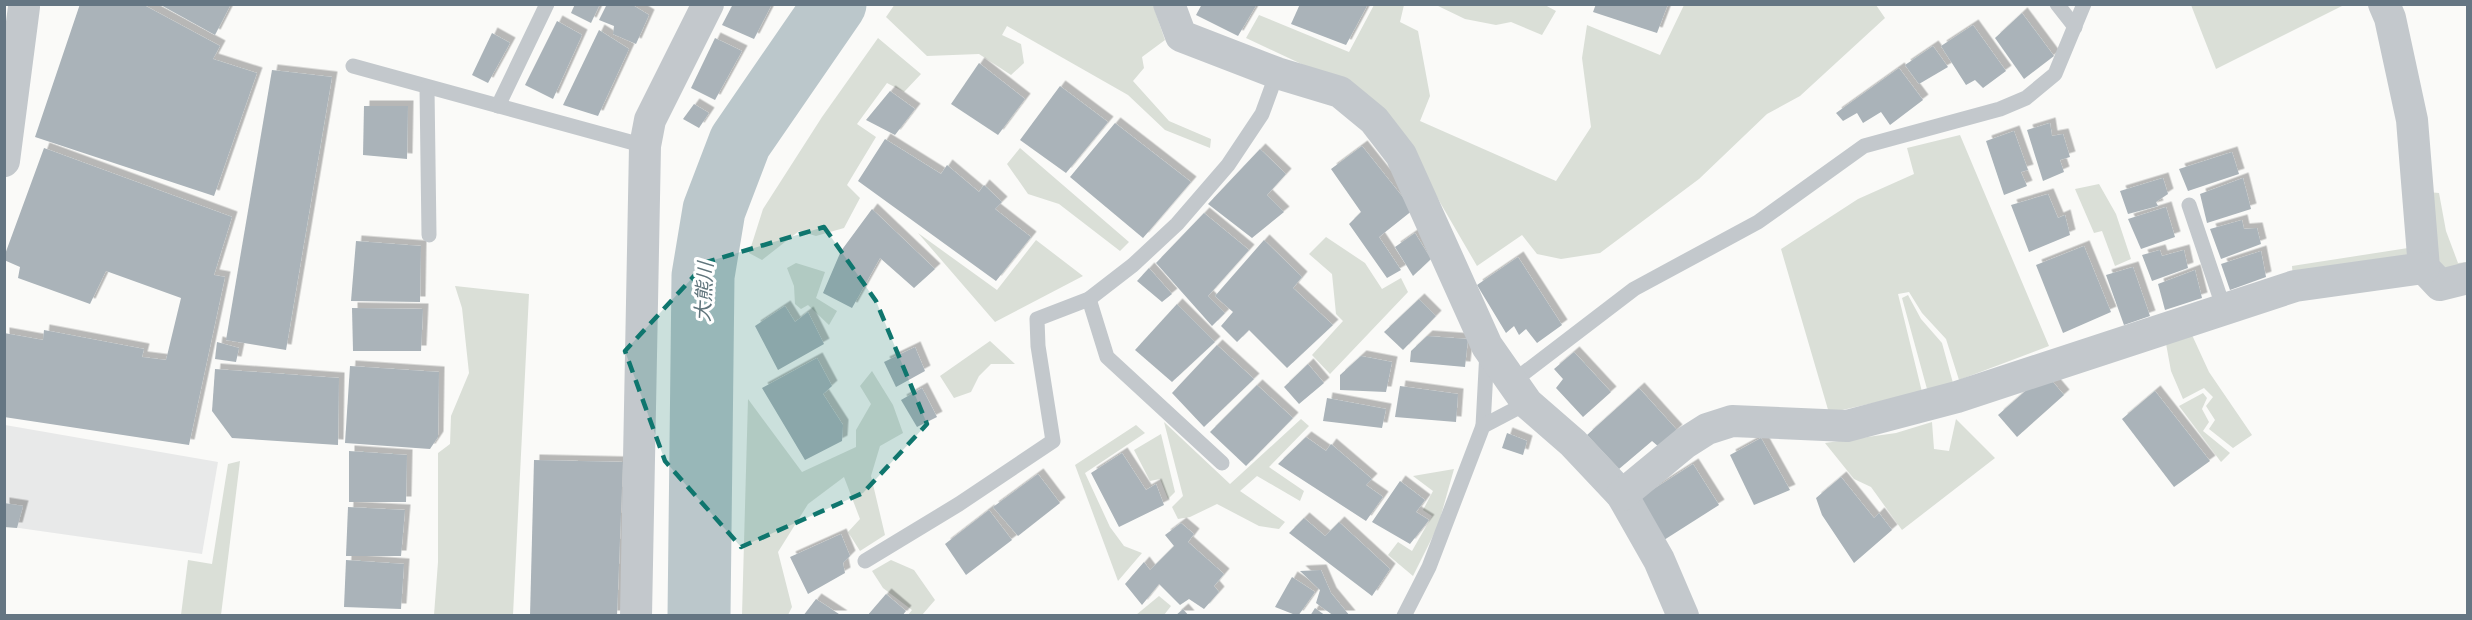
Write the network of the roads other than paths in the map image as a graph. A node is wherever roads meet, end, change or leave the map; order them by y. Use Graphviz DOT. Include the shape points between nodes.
graph roads {
  1 [pos="548,4"];
  2 [pos="708,4"];
  3 [pos="1169,4"];
  4 [pos="2057,4"];
  5 [pos="2084,4"];
  6 [pos="2384,4"];
  7 [pos="24,6"];
  8 [pos="2075,27"];
  9 [pos="4,41"];
  10 [pos="353,66"];
  11 [pos="1277,74"];
  12 [pos="427,88"];
  13 [pos="498,106"];
  14 [pos="645,146"];
  15 [pos="4,161"];
  16 [pos="2189,205"];
  17 [pos="429,235"];
  18 [pos="2424,268"];
  19 [pos="2468,278"];
  20 [pos="1089,299"];
  21 [pos="2224,309"];
  22 [pos="1487,346"];
  23 [pos="1519,393"];
  24 [pos="1483,426"];
  25 [pos="1222,463"];
  26 [pos="1622,495"];
  27 [pos="865,561"];
  28 [pos="636,615"];
  29 [pos="1404,615"];
  30 [pos="1683,615"];
  1 -- 13 [label="lane"];
  2 -- 14 [label="street" via="650,120"];
  3 -- 11 [label="street" via="1181,36"];
  4 -- 8 [label="lane"];
  5 -- 8 [label="lane"];
  6 -- 18 [label="street" via="2412,120"];
  7 -- 9 [label="street"];
  7 -- 15 [label="street"];
  8 -- 23 [label="lane" via="2055,74 2026,98 2000,109 1864,146 1758,222 1634,289"];
  10 -- 12 [label="lane"];
  11 -- 20 [label="lane" via="1262,114 1228,165 1177,224 1133,266"];
  11 -- 22 [label="street" via="1340,92 1374,120 1401,155"];
  12 -- 13 [label="lane"];
  12 -- 17 [label="lane"];
  13 -- 14 [label="lane"];
  14 -- 28 [label="street"];
  16 -- 21 [label="lane"];
  18 -- 19 [label="street" via="2440,285"];
  18 -- 21 [label="street" via="2295,286"];
  20 -- 25 [label="lane" via="1107,357"];
  20 -- 27 [label="lane" via="1037,318 1053,441"];
  21 -- 26 [label="street" via="1957,397 1847,426 1732,421 1707,429 1685,443"];
  22 -- 23 [label="street"];
  22 -- 24 [label="lane"];
  23 -- 24 [label="lane"];
  23 -- 26 [label="street"];
  24 -- 29 [label="lane" via="1429,567"];
  26 -- 30 [label="street" via="1659,560"];
}
